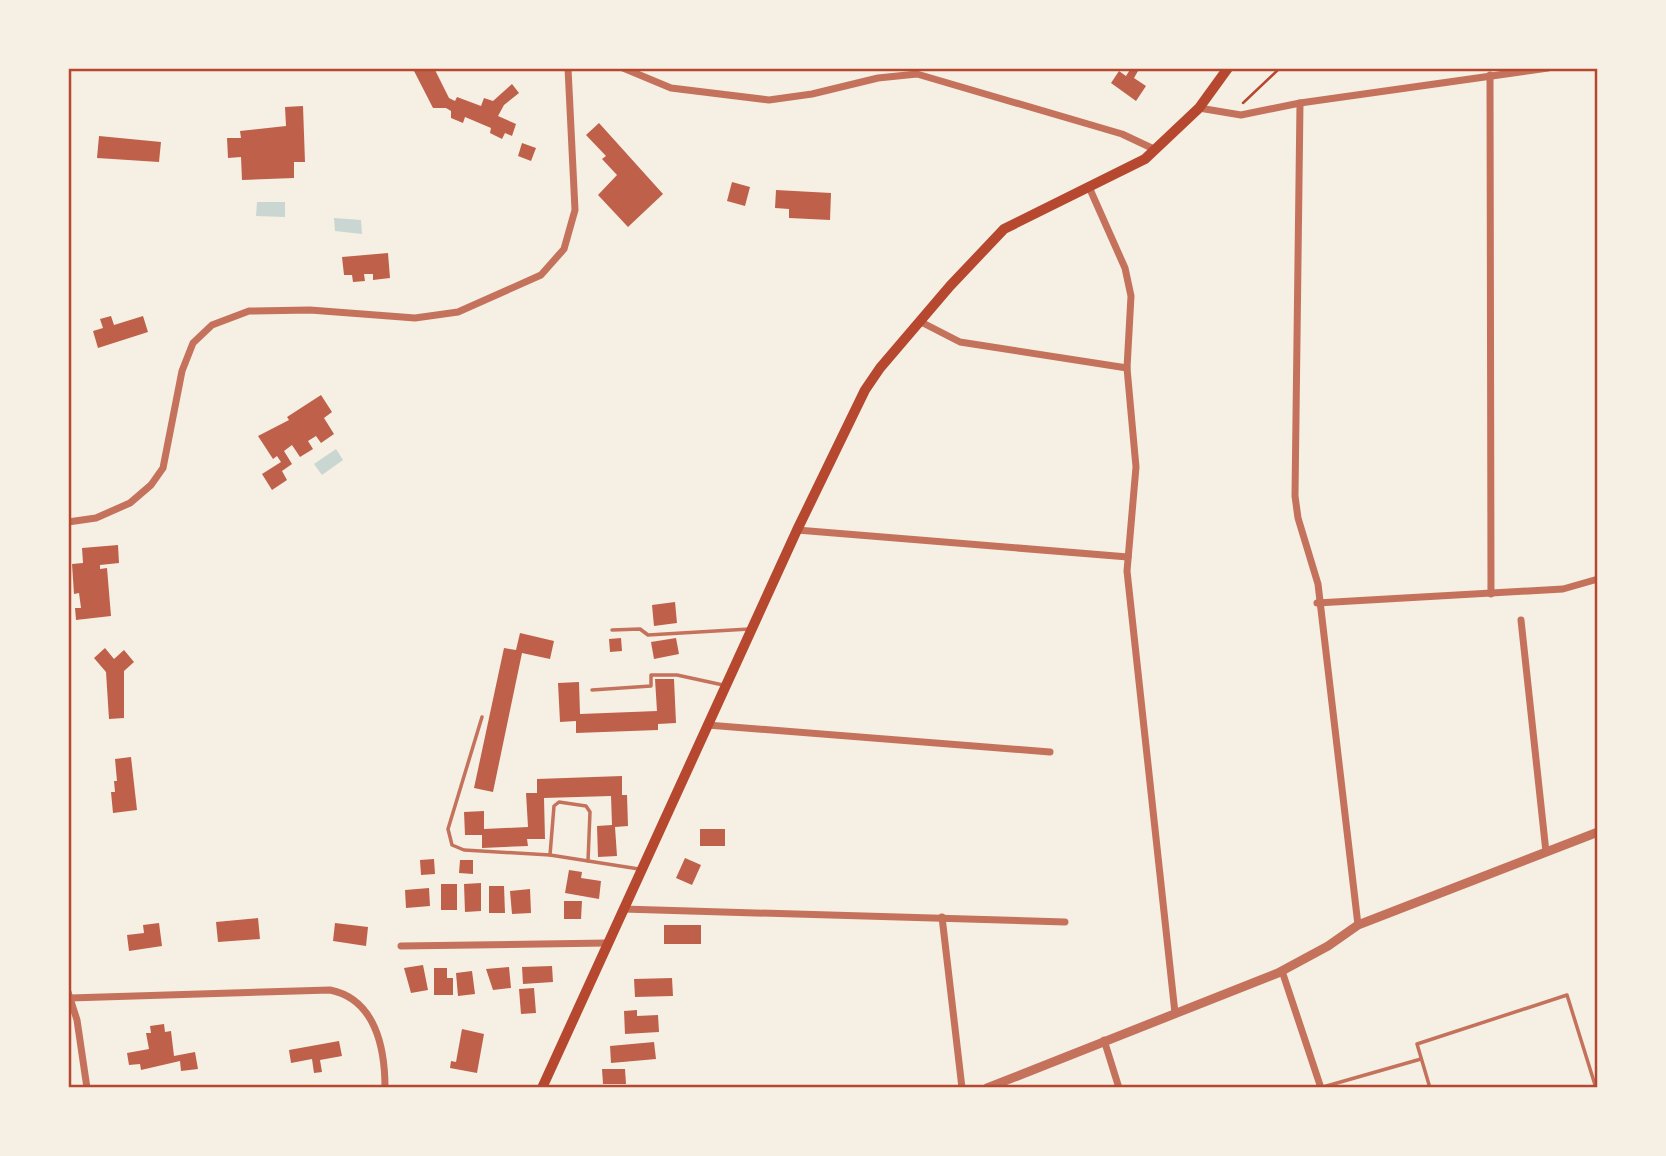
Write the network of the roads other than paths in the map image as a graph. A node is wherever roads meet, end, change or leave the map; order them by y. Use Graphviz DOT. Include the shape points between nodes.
graph roads {
  1 [pos="568,68"];
  2 [pos="623,68"];
  3 [pos="1228,68"];
  4 [pos="1548,68"];
  5 [pos="1490,75"];
  6 [pos="1300,103"];
  7 [pos="1199,108"];
  8 [pos="1156,150"];
  9 [pos="1089,187"];
  10 [pos="921,322"];
  11 [pos="1127,368"];
  12 [pos="68,522"];
  13 [pos="797,530"];
  14 [pos="1128,557"];
  15 [pos="1598,579"];
  16 [pos="1491,594"];
  17 [pos="1317,603"];
  18 [pos="1521,620"];
  19 [pos="751,629"];
  20 [pos="612,630"];
  21 [pos="725,686"];
  22 [pos="592,690"];
  23 [pos="482,717"];
  24 [pos="707,725"];
  25 [pos="1050,752"];
  26 [pos="1598,832"];
  27 [pos="1546,852"];
  28 [pos="550,855"];
  29 [pos="588,861"];
  30 [pos="641,869"];
  31 [pos="623,909"];
  32 [pos="942,917"];
  33 [pos="1065,922"];
  34 [pos="1358,925"];
  35 [pos="607,943"];
  36 [pos="401,946"];
  37 [pos="1282,971"];
  38 [pos="69,995"];
  39 [pos="1175,1013"];
  40 [pos="1104,1040"];
  41 [pos="1421,1059"];
  42 [pos="87,1088"];
  43 [pos="385,1088"];
  44 [pos="542,1088"];
  45 [pos="962,1088"];
  46 [pos="987,1088"];
  47 [pos="1119,1088"];
  48 [pos="1321,1088"];
  49 [pos="1430,1088"];
  50 [pos="1596,1088"];
  1 -- 12 [label="street" via="575,209 564,249 541,275 458,312 415,318 310,310 249,311 212,325 193,343 182,370 163,468 151,485 130,503 96,518"];
  2 -- 8 [label="street" via="671,88 769,100 917,74 1122,134"];
  3 -- 7 [label="main road"];
  4 -- 5 [label="street"];
  5 -- 6 [label="street"];
  5 -- 16 [label="street"];
  6 -- 7 [label="street" via="1241,115"];
  6 -- 17 [label="street" via="1295,496 1318,584"];
  7 -- 8 [label="main road"];
  8 -- 9 [label="main road"];
  9 -- 10 [label="main road" via="1004,229"];
  9 -- 11 [label="street" via="1125,268 1131,319"];
  10 -- 11 [label="street" via="960,342"];
  10 -- 13 [label="main road" via="865,390"];
  11 -- 14 [label="street" via="1136,467"];
  13 -- 14 [label="street"];
  13 -- 19 [label="main road"];
  14 -- 39 [label="street"];
  15 -- 16 [label="street" via="1563,589"];
  16 -- 17 [label="street"];
  17 -- 34 [label="street"];
  18 -- 27 [label="street"];
  19 -- 20 [label="lane" via="648,635 640,629"];
  19 -- 21 [label="main road"];
  21 -- 22 [label="lane" via="677,675 652,675 651,686"];
  21 -- 24 [label="main road"];
  23 -- 28 [label="lane" via="448,829 452,845 464,850"];
  24 -- 25 [label="street"];
  24 -- 30 [label="main road"];
  26 -- 27 [label="street"];
  27 -- 34 [label="street"];
  28 -- 29 [label="lane"];
  28 -- 29 [label="lane" via="554,806 559,802 586,806 590,812"];
  29 -- 30 [label="lane"];
  30 -- 31 [label="main road"];
  31 -- 32 [label="street"];
  31 -- 35 [label="main road"];
  32 -- 33 [label="street"];
  32 -- 45 [label="street"];
  34 -- 37 [label="street"];
  35 -- 36 [label="street"];
  35 -- 44 [label="main road"];
  37 -- 39 [label="street"];
  37 -- 48 [label="street"];
  38 -- 42 [label="street"];
  38 -- 43 [label="street" via="330,990 349,994 374,1021 385,1063"];
  39 -- 40 [label="street"];
  40 -- 46 [label="street"];
  40 -- 47 [label="street"];
  41 -- 48 [label="lane"];
  41 -- 49 [label="lane"];
  41 -- 50 [label="lane" via="1417,1044 1567,995"];
}
